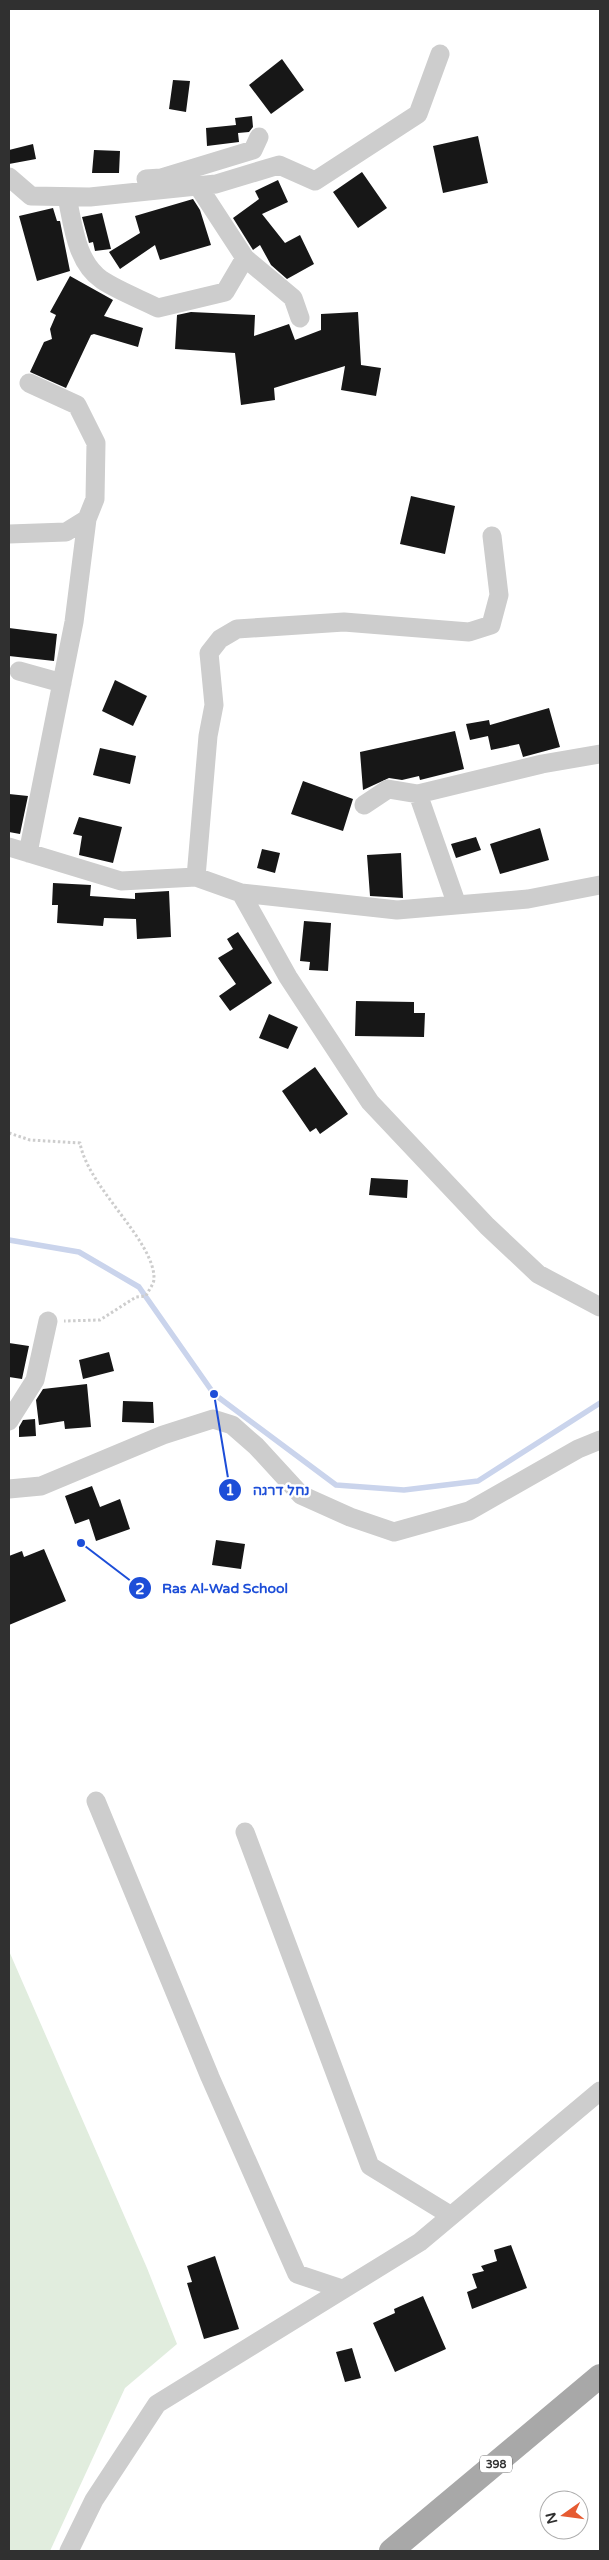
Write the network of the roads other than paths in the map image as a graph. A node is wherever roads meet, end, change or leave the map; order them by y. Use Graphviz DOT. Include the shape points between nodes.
graph roads {
  1 [pos="440,54"];
  2 [pos="259,137"];
  3 [pos="9,177"];
  4 [pos="198,186"];
  5 [pos="67,197"];
  6 [pos="90,197"];
  7 [pos="245,258"];
  8 [pos="300,318"];
  9 [pos="29,383"];
  10 [pos="87,519"];
  11 [pos="9,534"];
  12 [pos="492,536"];
  13 [pos="20,671"];
  14 [pos="62,683"];
  15 [pos="600,754"];
  16 [pos="418,794"];
  17 [pos="364,805"];
  18 [pos="9,847"];
  19 [pos="28,853"];
  20 [pos="196,877"];
  21 [pos="600,885"];
  22 [pos="241,893"];
  23 [pos="457,905"];
  24 [pos="600,1307"];
  25 [pos="48,1321"];
  26 [pos="9,1420"];
  27 [pos="600,1440"];
  28 [pos="9,1489"];
  29 [pos="96,1801"];
  30 [pos="246,1832"];
  31 [pos="600,2091"];
  32 [pos="450,2216"];
  33 [pos="342,2289"];
  34 [pos="600,2376"];
  35 [pos="69,2551"];
  36 [pos="392,2551"];
  1 -- 4 [label="street" via="418,114 315,181 279,164 216,184"];
  2 -- 6 [label="street" via="253,150 246,153 161,178 109,182"];
  3 -- 5 [label="street" via="31,196"];
  4 -- 6 [label="street"];
  4 -- 7 [label="street"];
  5 -- 6 [label="street"];
  5 -- 7 [label="street" via="76,244 86,261 101,279 158,308 225,292"];
  7 -- 8 [label="street" via="293,298"];
  9 -- 10 [label="street" via="77,405 96,443 95,499"];
  10 -- 11 [label="street" via="66,532"];
  10 -- 14 [label="street" via="74,622"];
  12 -- 20 [label="street" via="499,595 491,625 469,632 344,622 237,629 220,639 210,653 214,705 208,736"];
  13 -- 14 [label="street"];
  14 -- 19 [label="street"];
  15 -- 16 [label="street" via="542,764"];
  16 -- 17 [label="street" via="388,789"];
  16 -- 23 [label="street"];
  18 -- 19 [label="street"];
  19 -- 20 [label="street" via="121,881"];
  20 -- 22 [label="street"];
  21 -- 23 [label="street" via="528,899"];
  22 -- 23 [label="street" via="397,910"];
  22 -- 24 [label="street" via="288,977 370,1102 487,1226 538,1274"];
  25 -- 26 [label="street" via="35,1380"];
  27 -- 28 [label="street" via="578,1449 469,1511 394,1532 301,1495 232,1424 214,1419 163,1435 41,1486"];
  29 -- 33 [label="street" via="210,2077 297,2274"];
  30 -- 32 [label="street" via="370,2166"];
  31 -- 32 [label="street"];
  32 -- 33 [label="street" via="420,2242"];
  33 -- 35 [label="street" via="157,2404 94,2500"];
  34 -- 36 [label="main road, 398"];
}
